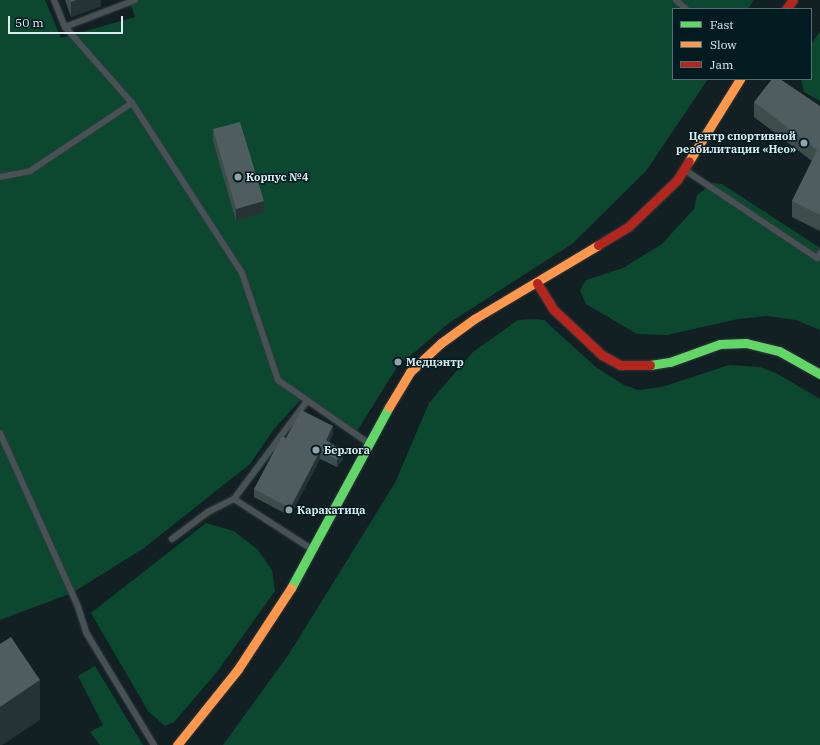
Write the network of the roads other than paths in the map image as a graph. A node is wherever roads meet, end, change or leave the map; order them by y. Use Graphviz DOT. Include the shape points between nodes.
graph roads {
  1 [pos="54,0"];
  2 [pos="135,0"];
  3 [pos="676,0"];
  4 [pos="793,0"];
  5 [pos="685,8"];
  6 [pos="787,8"];
  7 [pos="65,27"];
  8 [pos="739,80"];
  9 [pos="132,103"];
  10 [pos="684,170"];
  11 [pos="0,177"];
  12 [pos="820,253"];
  13 [pos="536,283"];
  14 [pos="820,374"];
  15 [pos="307,401"];
  16 [pos="0,433"];
  17 [pos="368,442"];
  18 [pos="234,499"];
  19 [pos="172,539"];
  20 [pos="312,548"];
  21 [pos="154,745"];
  22 [pos="177,745"];
  1 -- 7 [label="lane"];
  2 -- 7 [label="lane"];
  3 -- 5 [label="lane"];
  4 -- 6 [label="street"];
  7 -- 9 [label="lane"];
  8 -- 10 [label="street"];
  9 -- 11 [label="lane" via="30,171"];
  9 -- 15 [label="lane" via="242,273 278,380"];
  10 -- 12 [label="lane" via="817,258"];
  10 -- 13 [label="street" via="659,199 628,228"];
  13 -- 14 [label="street" via="553,309 573,330 602,355 620,365 646,366 670,362 720,344 746,343 779,351"];
  13 -- 17 [label="street" via="474,319 422,359 398,390"];
  15 -- 17 [label="lane"];
  15 -- 18 [label="lane"];
  16 -- 21 [label="lane" via="77,604 87,634"];
  17 -- 20 [label="street"];
  18 -- 19 [label="lane" via="208,512"];
  18 -- 20 [label="lane"];
  20 -- 22 [label="street" via="288,594 238,670"];
}
